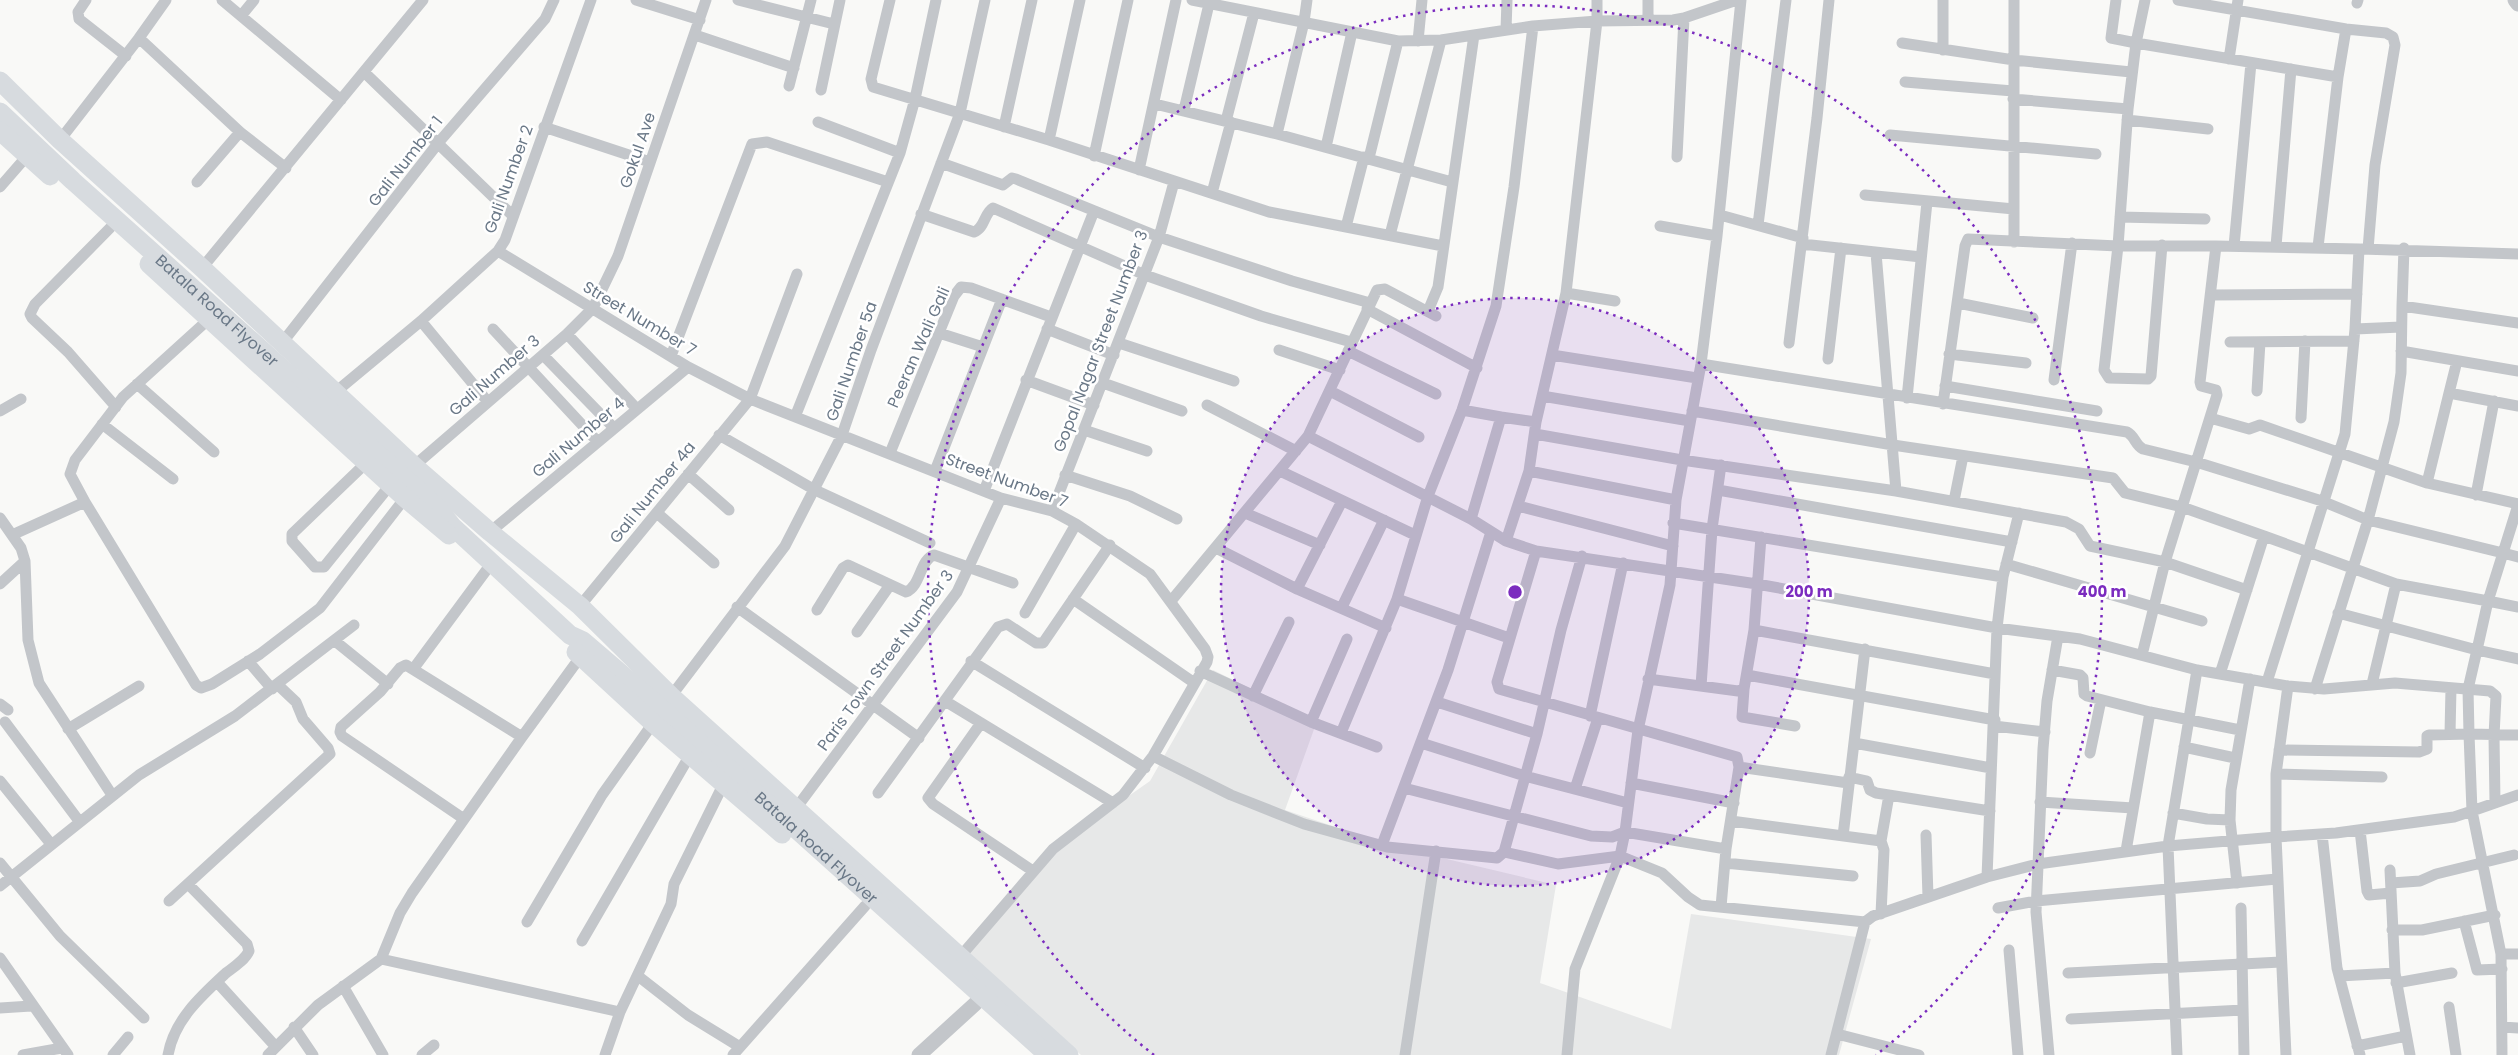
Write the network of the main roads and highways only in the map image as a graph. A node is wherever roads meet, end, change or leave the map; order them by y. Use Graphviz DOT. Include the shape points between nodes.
graph roads {
  1 [pos="0,81"];
  2 [pos="0,112"];
  3 [pos="0,131"];
  4 [pos="582,649"];
  5 [pos="1032,1055"];
  6 [pos="1048,1055"];
  7 [pos="1069,1055"];
  1 -- 7 [label="main road" via="414,466 580,606 671,696"];
  2 -- 4 [label="main road, Batala Road Flyover" via="437,507 458,518 564,614 578,627"];
  3 -- 4 [label="main road" via="405,498"];
  4 -- 5 [label="main road" via="653,723"];
  4 -- 6 [label="main road, Batala Road Flyover" via="660,707"];
}
